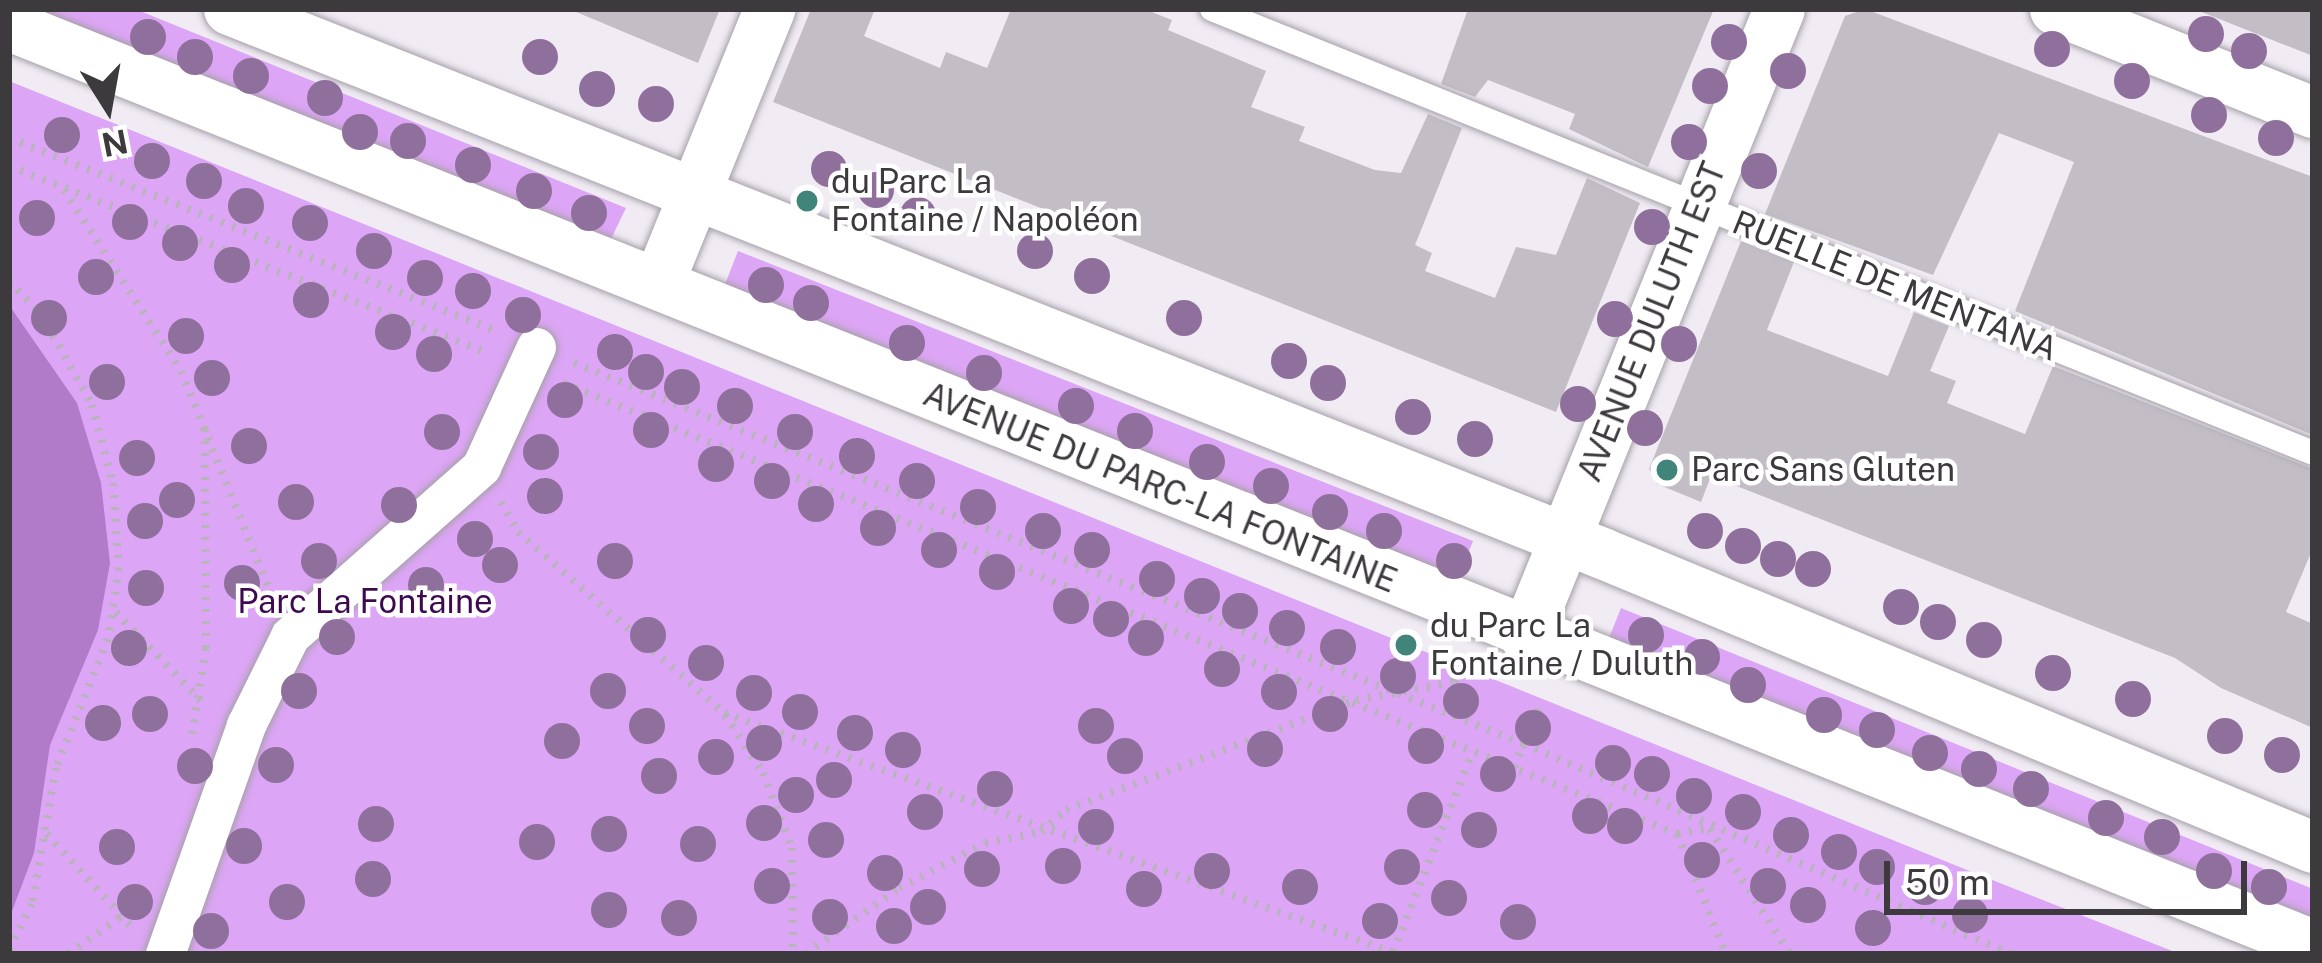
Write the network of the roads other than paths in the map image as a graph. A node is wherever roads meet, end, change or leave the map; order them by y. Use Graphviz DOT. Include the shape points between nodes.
graph roads {
  1 [pos="229,9"];
  2 [pos="769,9"];
  3 [pos="1212,9"];
  4 [pos="1779,9"];
  5 [pos="2055,9"];
  6 [pos="9,26"];
  7 [pos="2313,112"];
  8 [pos="694,195"];
  9 [pos="1699,208"];
  10 [pos="658,283"];
  11 [pos="531,358"];
  12 [pos="2313,453"];
  13 [pos="1564,538"];
  14 [pos="1525,636"];
  15 [pos="2313,847"];
  16 [pos="2313,945"];
  17 [pos="165,954"];
  1 -- 8 [label="street"];
  2 -- 8 [label="street"];
  3 -- 9 [label="lane, RUELLE DE MENTANA"];
  4 -- 9 [label="street, AVENUE DULUTH EST"];
  5 -- 7 [label="street"];
  6 -- 10 [label="street, AVENUE DU PARC-LA FONTAINE"];
  8 -- 10 [label="street"];
  8 -- 13 [label="street"];
  9 -- 12 [label="lane, RUELLE DE MENTANA"];
  9 -- 13 [label="street, AVENUE DULUTH EST"];
  10 -- 14 [label="street, AVENUE DU PARC-LA FONTAINE"];
  11 -- 17 [label="street" via="481,467 290,636 246,725"];
  13 -- 14 [label="street, AVENUE DULUTH EST"];
  13 -- 15 [label="street"];
  14 -- 16 [label="street, AVENUE DU PARC-LA FONTAINE"];
}
